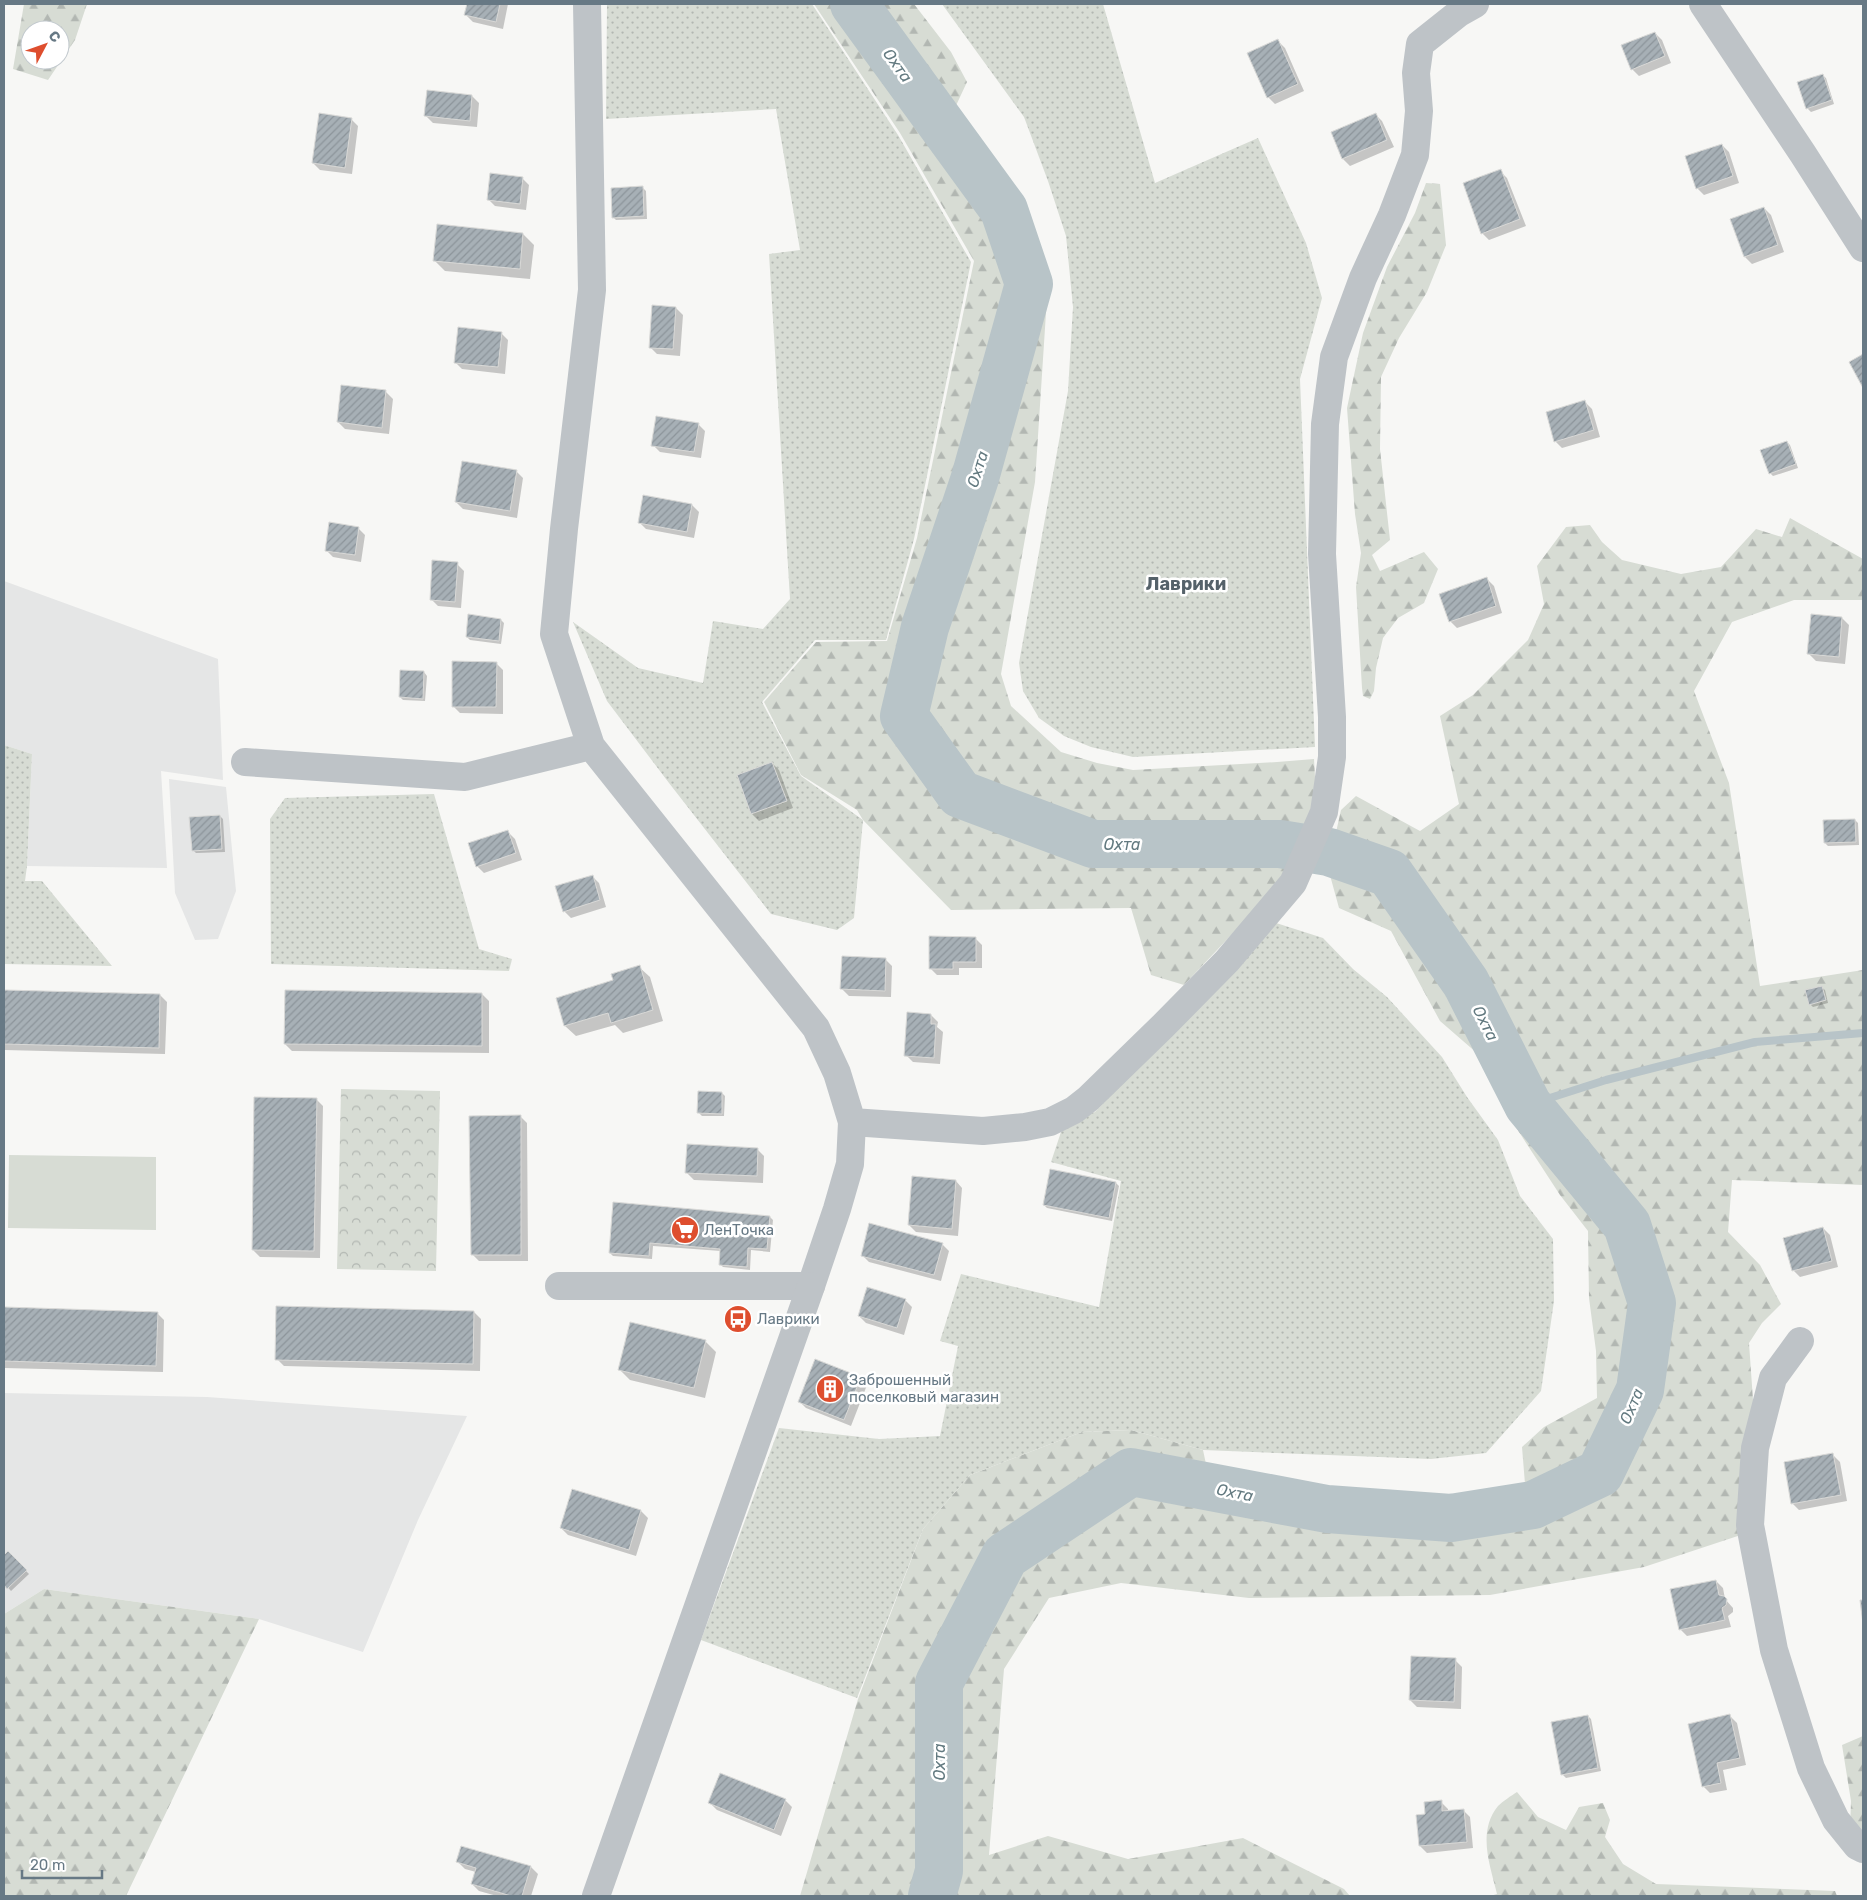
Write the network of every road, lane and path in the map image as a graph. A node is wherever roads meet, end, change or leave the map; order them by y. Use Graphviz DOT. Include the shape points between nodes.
graph roads {
  1 [pos="587,4"];
  2 [pos="1475,4"];
  3 [pos="1703,4"];
  4 [pos="1863,248"];
  5 [pos="590,746"];
  6 [pos="245,762"];
  7 [pos="852,1122"];
  8 [pos="559,1286"];
  9 [pos="810,1286"];
  10 [pos="1800,1341"];
  11 [pos="1863,1849"];
  12 [pos="596,1896"];
  1 -- 5 [label="street" via="592,290 554,634"];
  2 -- 7 [label="street" via="1420,44 1416,73 1415,155 1334,357 1324,424 1322,554 1332,757 1324,812 1293,883 1227,961 1074,1110 1050,1122 983,1131"];
  3 -- 4 [label="street"];
  5 -- 6 [label="street" via="465,777"];
  5 -- 7 [label="street" via="816,1028 837,1073"];
  7 -- 9 [label="street" via="850,1164"];
  8 -- 9 [label="street"];
  9 -- 12 [label="street"];
  10 -- 11 [label="street" via="1773,1378 1755,1448 1750,1525 1774,1650 1811,1768 1836,1820"];
}
